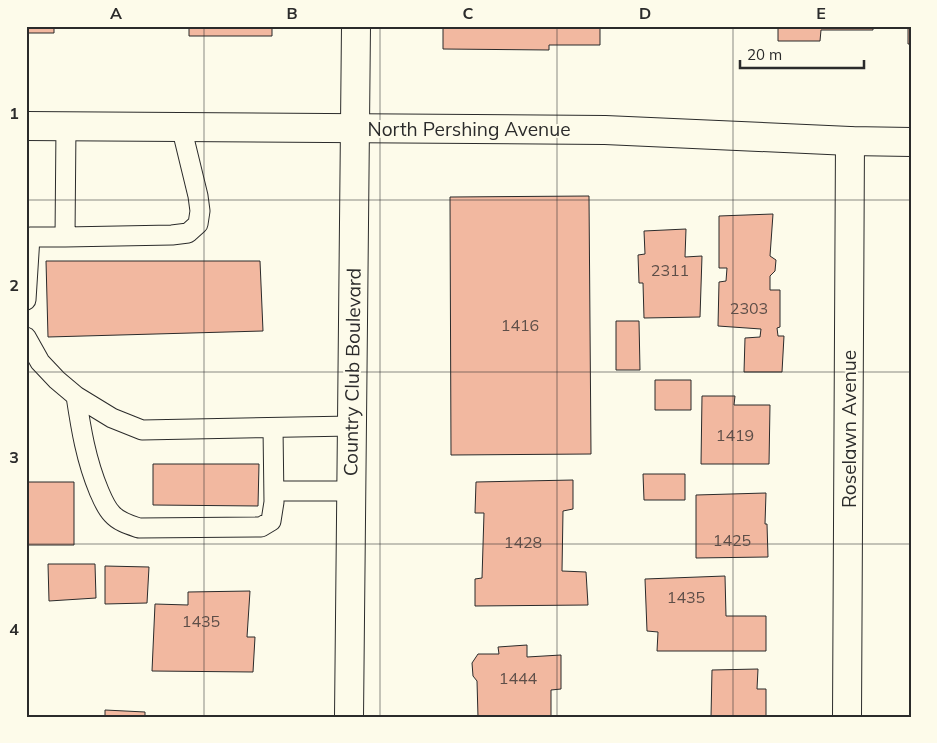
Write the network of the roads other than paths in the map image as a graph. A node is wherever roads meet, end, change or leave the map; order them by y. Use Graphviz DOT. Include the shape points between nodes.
graph roads {
  1 [pos="356,26"];
  2 [pos="26,126"];
  3 [pos="66,126"];
  4 [pos="180,126"];
  5 [pos="355,129"];
  6 [pos="850,141"];
  7 [pos="911,142"];
  8 [pos="65,237"];
  9 [pos="26,300"];
  10 [pos="26,336"];
  11 [pos="76,396"];
  12 [pos="352,426"];
  13 [pos="274,428"];
  14 [pos="274,491"];
  15 [pos="351,491"];
  16 [pos="349,717"];
  17 [pos="847,717"];
  1 -- 5 [label="street, Country Club Boulevard"];
  2 -- 3 [label="street, North Pershing Avenue"];
  3 -- 4 [label="street, North Pershing Avenue"];
  3 -- 8 [label="lane"];
  4 -- 5 [label="street, North Pershing Avenue"];
  4 -- 8 [label="lane" via="198,196 198,224 188,232 172,235"];
  5 -- 6 [label="street, North Pershing Avenue" via="605,130"];
  5 -- 12 [label="street, Country Club Boulevard"];
  6 -- 7 [label="street, North Pershing Avenue"];
  6 -- 17 [label="street, Roselawn Avenue"];
  8 -- 9 [label="lane" via="30,237"];
  10 -- 11 [label="lane" via="40,362"];
  11 -- 13 [label="lane" via="112,418 142,430"];
  11 -- 14 [label="lane" via="91,472 102,500 112,515 126,523 140,528 262,527 271,521"];
  12 -- 13 [label="lane"];
  12 -- 15 [label="street, Country Club Boulevard"];
  13 -- 14 [label="lane"];
  14 -- 15 [label="lane"];
  15 -- 16 [label="street, Country Club Boulevard"];
}
